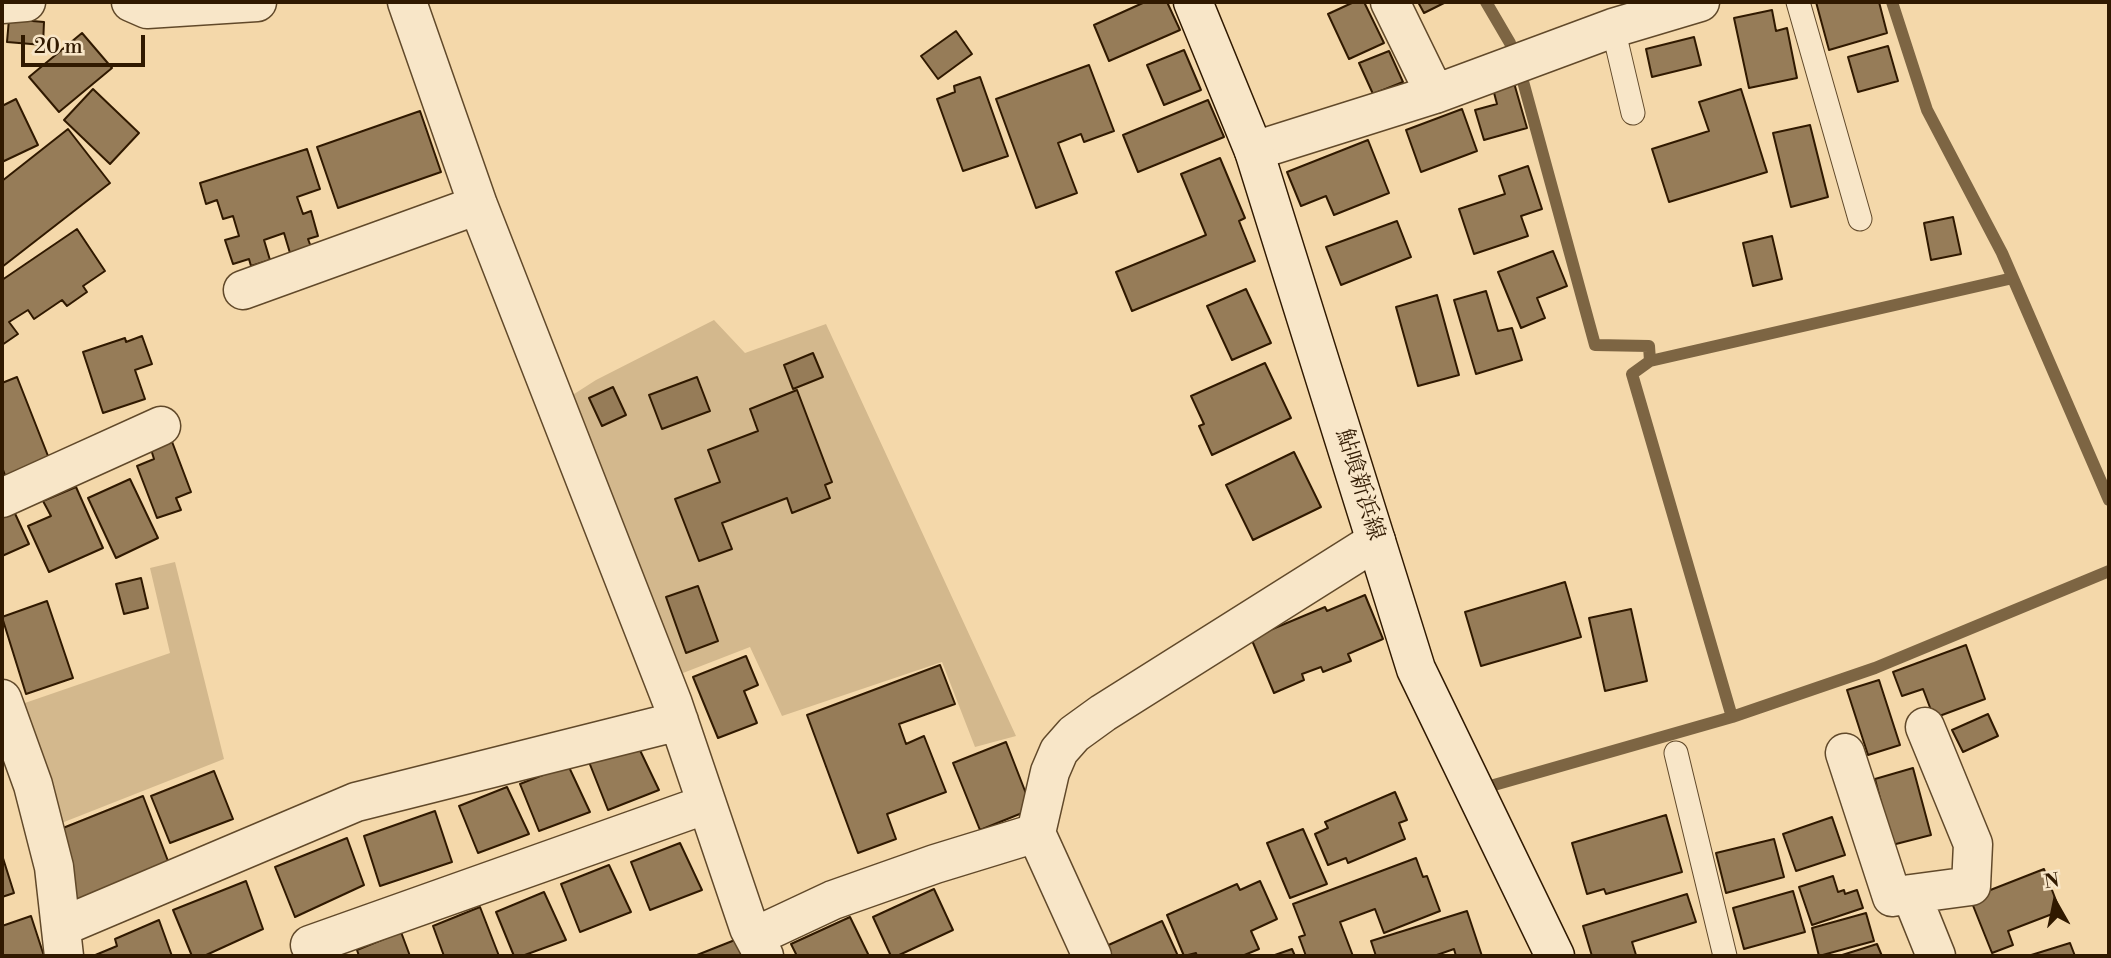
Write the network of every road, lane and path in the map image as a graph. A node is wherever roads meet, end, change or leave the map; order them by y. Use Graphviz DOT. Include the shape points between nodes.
graph roads {
  1 [pos="26,2"];
  2 [pos="131,2"];
  3 [pos="257,2"];
  4 [pos="407,2"];
  5 [pos="1193,2"];
  6 [pos="1391,2"];
  7 [pos="1700,2"];
  8 [pos="1798,2"];
  9 [pos="2,4"];
  10 [pos="1613,28"];
  11 [pos="1435,94"];
  12 [pos="1633,113"];
  13 [pos="1254,151"];
  14 [pos="478,205"];
  15 [pos="1860,219"];
  16 [pos="243,290"];
  17 [pos="161,426"];
  18 [pos="2,498"];
  19 [pos="1376,541"];
  20 [pos="2,699"];
  21 [pos="679,721"];
  22 [pos="1925,727"];
  23 [pos="1676,753"];
  24 [pos="1845,753"];
  25 [pos="707,804"];
  26 [pos="1036,833"];
  27 [pos="1911,894"];
  28 [pos="62,942"];
  29 [pos="310,945"];
  30 [pos="759,946"];
  31 [pos="1092,956"];
  32 [pos="1555,956"];
  33 [pos="1725,956"];
  34 [pos="1936,956"];
  1 -- 9 [label="street"];
  2 -- 3 [label="street" via="147,9"];
  4 -- 14 [label="street"];
  5 -- 13 [label="street, 鮎喰新浜線"];
  6 -- 11 [label="street"];
  7 -- 10 [label="street"];
  8 -- 15 [label="lane"];
  10 -- 11 [label="street"];
  10 -- 12 [label="lane"];
  11 -- 13 [label="street"];
  13 -- 19 [label="street, 鮎喰新浜線"];
  14 -- 16 [label="street"];
  14 -- 21 [label="street"];
  17 -- 18 [label="street"];
  19 -- 26 [label="street" via="1074,734 1059,751 1050,772"];
  19 -- 32 [label="street, 鮎喰新浜線" via="1416,669"];
  20 -- 28 [label="street" via="33,785 54,867"];
  21 -- 25 [label="street"];
  21 -- 28 [label="street" via="356,802"];
  22 -- 27 [label="street" via="1973,844 1971,886"];
  23 -- 33 [label="lane"];
  24 -- 27 [label="street" via="1892,897"];
  25 -- 29 [label="street"];
  25 -- 30 [label="street"];
  26 -- 30 [label="street" via="833,900"];
  26 -- 31 [label="street"];
  27 -- 34 [label="street"];
}
